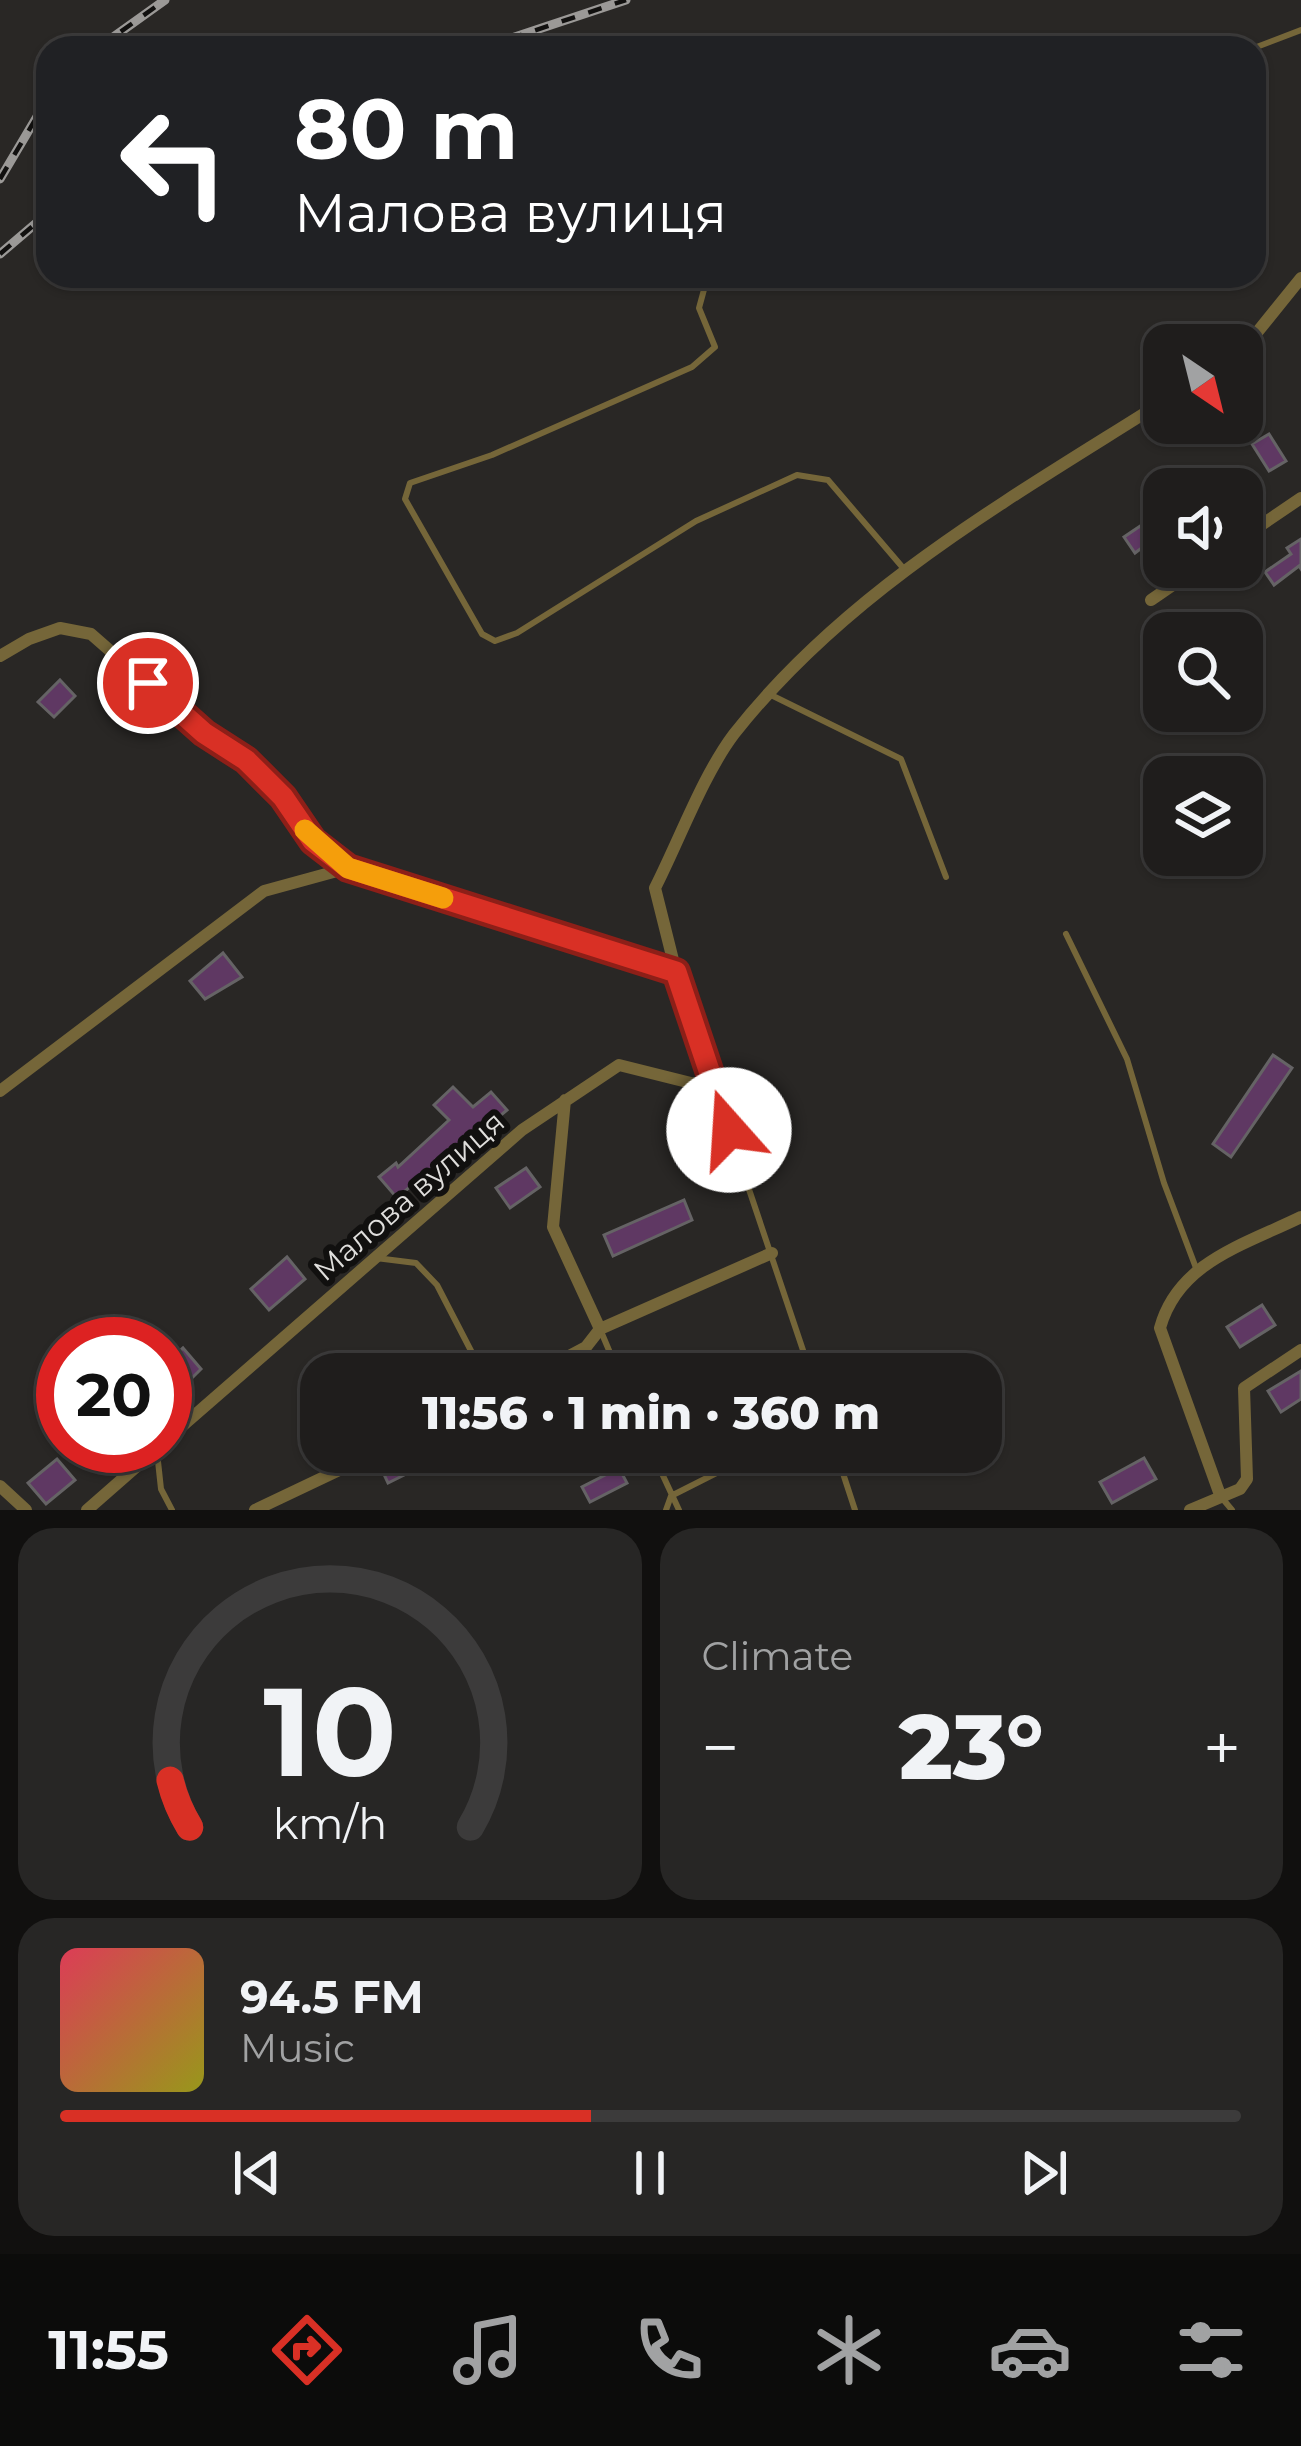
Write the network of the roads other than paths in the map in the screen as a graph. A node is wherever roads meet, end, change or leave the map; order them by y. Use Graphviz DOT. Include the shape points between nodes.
graph roads {
  1 [pos="1301,30"];
  2 [pos="1266,43"];
  3 [pos="1301,278"];
  4 [pos="704,288"];
  5 [pos="1263,325"];
  6 [pos="1143,415"];
  7 [pos="1301,498"];
  8 [pos="1263,524"];
  9 [pos="904,569"];
  10 [pos="1168,588"];
  11 [pos="1151,600"];
  12 [pos="0,656"];
  13 [pos="769,694"];
  14 [pos="348,868"];
  15 [pos="946,877"];
  16 [pos="1066,934"];
  17 [pos="676,972"];
  18 [pos="715,1090"];
  19 [pos="0,1091"];
  20 [pos="565,1100"];
  21 [pos="1301,1217"];
  22 [pos="772,1253"];
  23 [pos="374,1258"];
  24 [pos="1196,1268"];
  25 [pos="600,1329"];
  26 [pos="1301,1350"];
  27 [pos="472,1353"];
  28 [pos="575,1353"];
  29 [pos="610,1353"];
  30 [pos="804,1353"];
  31 [pos="192,1417"];
  32 [pos="129,1473"];
  33 [pos="161,1473"];
  34 [pos="333,1473"];
  35 [pos="661,1473"];
  36 [pos="716,1473"];
  37 [pos="843,1473"];
  38 [pos="0,1486"];
  39 [pos="671,1496"];
  40 [pos="1220,1496"];
  41 [pos="26,1510"];
  42 [pos="87,1510"];
  43 [pos="172,1510"];
  44 [pos="255,1510"];
  45 [pos="666,1510"];
  46 [pos="679,1510"];
  47 [pos="855,1510"];
  48 [pos="1190,1510"];
  49 [pos="1232,1510"];
  1 -- 2 [label="lane"];
  3 -- 5 [label="street"];
  4 -- 9 [label="lane" via="699,308 715,347 692,367 410,483 405,499 482,634 495,641 517,634 696,521 797,475 829,480"];
  6 -- 9 [label="street"];
  7 -- 8 [label="street"];
  9 -- 13 [label="street"];
  10 -- 11 [label="street"];
  12 -- 14 [label="street" via="60,628 92,634 246,760 313,841"];
  13 -- 15 [label="lane" via="901,759"];
  13 -- 17 [label="street" via="731,739 655,888"];
  14 -- 17 [label="street"];
  14 -- 19 [label="street" via="264,891"];
  16 -- 24 [label="lane" via="1127,1060"];
  17 -- 18 [label="lane"];
  18 -- 20 [label="street, Малова вулиця" via="619,1065"];
  18 -- 22 [label="lane"];
  20 -- 23 [label="street, Малова вулиця"];
  20 -- 25 [label="street" via="553,1227"];
  21 -- 24 [label="street"];
  22 -- 25 [label="street"];
  22 -- 30 [label="lane"];
  23 -- 27 [label="lane" via="416,1263 437,1285"];
  23 -- 31 [label="street, Малова вулиця"];
  24 -- 40 [label="street" via="1173,1293 1160,1328"];
  25 -- 28 [label="street"];
  25 -- 29 [label="lane"];
  26 -- 40 [label="street" via="1244,1388 1247,1479"];
  32 -- 42 [label="street, Малова вулиця"];
  33 -- 43 [label="lane"];
  34 -- 44 [label="street"];
  35 -- 39 [label="lane"];
  36 -- 39 [label="lane"];
  37 -- 47 [label="lane"];
  38 -- 41 [label="street"];
  39 -- 45 [label="lane"];
  39 -- 46 [label="lane"];
  40 -- 48 [label="street"];
  40 -- 49 [label="lane"];
}
